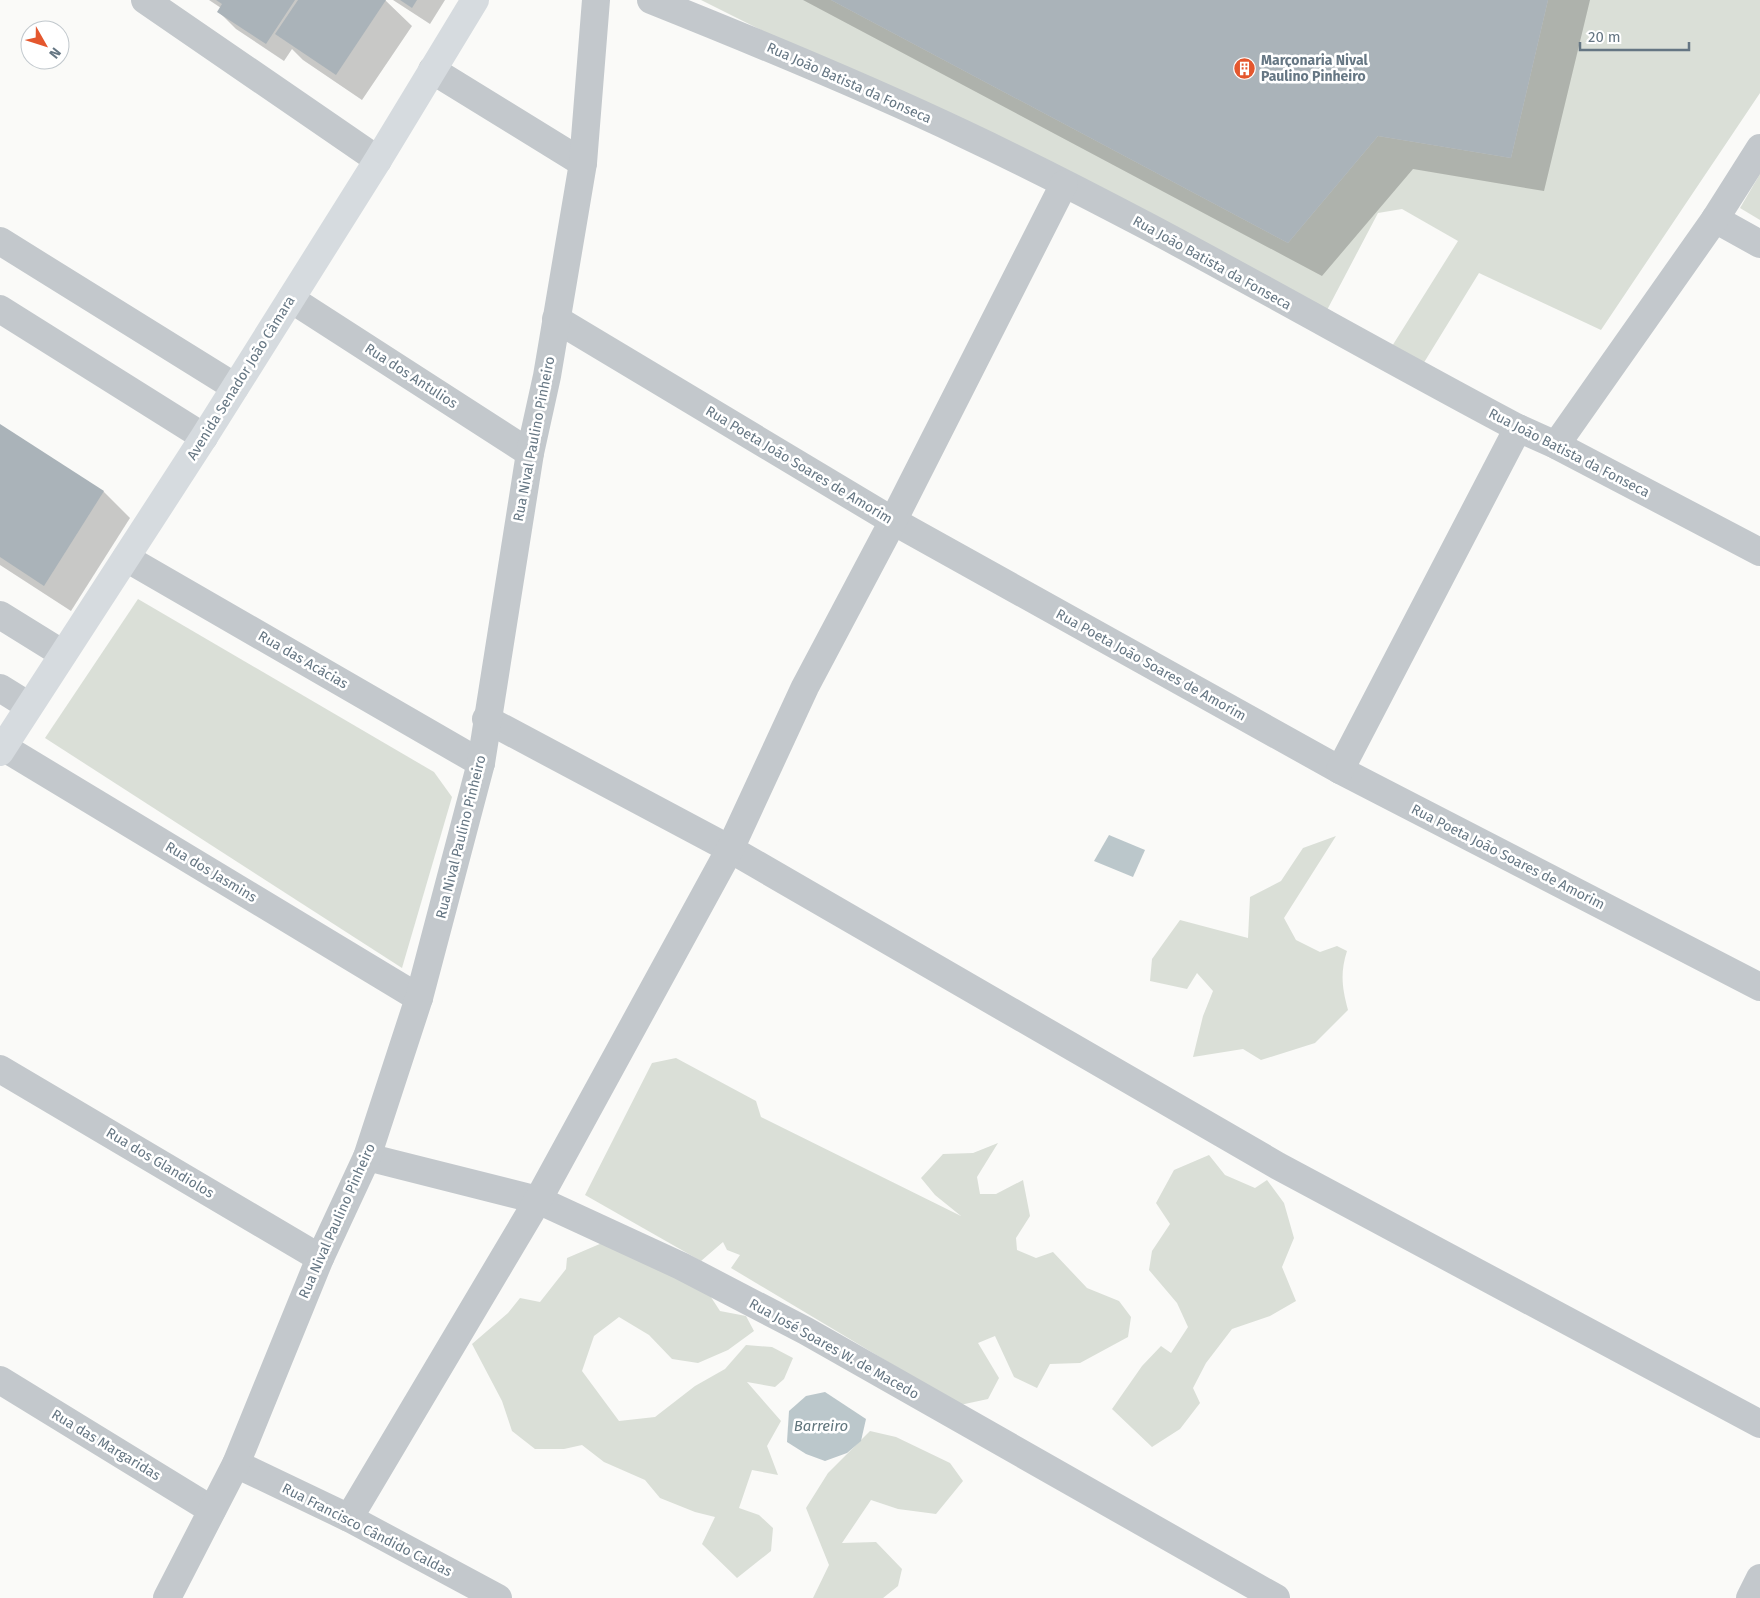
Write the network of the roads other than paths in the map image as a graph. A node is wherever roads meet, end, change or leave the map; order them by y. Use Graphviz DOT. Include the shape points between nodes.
graph roads {
  1 [pos="145,0"];
  2 [pos="475,0"];
  3 [pos="596,0"];
  4 [pos="651,0"];
  5 [pos="432,70"];
  6 [pos="1760,148"];
  7 [pos="378,160"];
  8 [pos="583,163"];
  9 [pos="1064,184"];
  10 [pos="1715,219"];
  11 [pos="0,240"];
  12 [pos="1760,244"];
  13 [pos="291,299"];
  14 [pos="0,309"];
  15 [pos="556,319"];
  16 [pos="235,387"];
  17 [pos="1518,428"];
  18 [pos="204,437"];
  19 [pos="1556,446"];
  20 [pos="530,453"];
  21 [pos="893,521"];
  22 [pos="1760,552"];
  23 [pos="126,558"];
  24 [pos="0,615"];
  25 [pos="62,654"];
  26 [pos="0,688"];
  27 [pos="29,706"];
  28 [pos="486,718"];
  29 [pos="1,750"];
  30 [pos="481,762"];
  31 [pos="1340,770"];
  32 [pos="730,849"];
  33 [pos="1760,987"];
  34 [pos="419,998"];
  35 [pos="0,1069"];
  36 [pos="367,1158"];
  37 [pos="538,1200"];
  38 [pos="320,1258"];
  39 [pos="0,1380"];
  40 [pos="1760,1424"];
  41 [pos="236,1464"];
  42 [pos="212,1510"];
  43 [pos="350,1518"];
  44 [pos="1760,1578"];
  45 [pos="167,1598"];
  46 [pos="498,1598"];
  47 [pos="1276,1598"];
  48 [pos="1750,1598"];
  1 -- 7 [label="street"];
  2 -- 5 [label="main road, Avenida Senador João Câmara"];
  3 -- 8 [label="street, Rua Nival Paulino Pinheiro"];
  4 -- 9 [label="street, Rua João Batista da Fonseca" via="806,62"];
  5 -- 7 [label="main road, Avenida Senador João Câmara"];
  5 -- 8 [label="street"];
  6 -- 10 [label="street"];
  7 -- 13 [label="main road, Avenida Senador João Câmara"];
  8 -- 15 [label="street, Rua Nival Paulino Pinheiro"];
  9 -- 17 [label="street, Rua João Batista da Fonseca"];
  9 -- 21 [label="street"];
  10 -- 12 [label="street"];
  10 -- 19 [label="street"];
  11 -- 16 [label="street"];
  13 -- 16 [label="main road, Avenida Senador João Câmara"];
  13 -- 20 [label="street, Rua dos Antulios"];
  14 -- 18 [label="street"];
  15 -- 20 [label="street, Rua Nival Paulino Pinheiro"];
  15 -- 21 [label="street, Rua Poeta João Soares de Amorim"];
  16 -- 18 [label="main road, Avenida Senador João Câmara"];
  17 -- 19 [label="street, Rua João Batista da Fonseca"];
  17 -- 31 [label="street"];
  18 -- 23 [label="main road, Avenida Senador João Câmara"];
  19 -- 22 [label="street, Rua João Batista da Fonseca"];
  20 -- 28 [label="street, Rua Nival Paulino Pinheiro"];
  21 -- 31 [label="street, Rua Poeta João Soares de Amorim"];
  21 -- 32 [label="street" via="805,687"];
  23 -- 25 [label="main road, Avenida Senador João Câmara"];
  23 -- 30 [label="street, Rua das Acácias"];
  24 -- 25 [label="street"];
  25 -- 27 [label="main road, Avenida Senador João Câmara"];
  26 -- 27 [label="street"];
  27 -- 29 [label="main road, Avenida Senador João Câmara"];
  28 -- 30 [label="street, Rua Nival Paulino Pinheiro"];
  28 -- 32 [label="street"];
  29 -- 34 [label="street, Rua dos Jasmins"];
  30 -- 34 [label="street, Rua Nival Paulino Pinheiro"];
  31 -- 33 [label="street, Rua Poeta João Soares de Amorim"];
  32 -- 37 [label="street"];
  32 -- 40 [label="street" via="1278,1166"];
  34 -- 36 [label="street, Rua Nival Paulino Pinheiro"];
  35 -- 38 [label="street, Rua dos Glandiolos"];
  36 -- 37 [label="street, Rua José Soares W. de Macedo"];
  36 -- 38 [label="street, Rua Nival Paulino Pinheiro"];
  37 -- 43 [label="street"];
  37 -- 47 [label="street, Rua José Soares W. de Macedo" via="681,1266 806,1331"];
  38 -- 41 [label="street, Rua Nival Paulino Pinheiro"];
  39 -- 42 [label="street, Rua das Margaridas"];
  41 -- 42 [label="street, Rua Nival Paulino Pinheiro"];
  41 -- 43 [label="street, Rua Francisco Cândido Caldas"];
  42 -- 45 [label="street, Rua Nival Paulino Pinheiro"];
  43 -- 46 [label="street, Rua Francisco Cândido Caldas"];
  44 -- 48 [label="street"];
}
